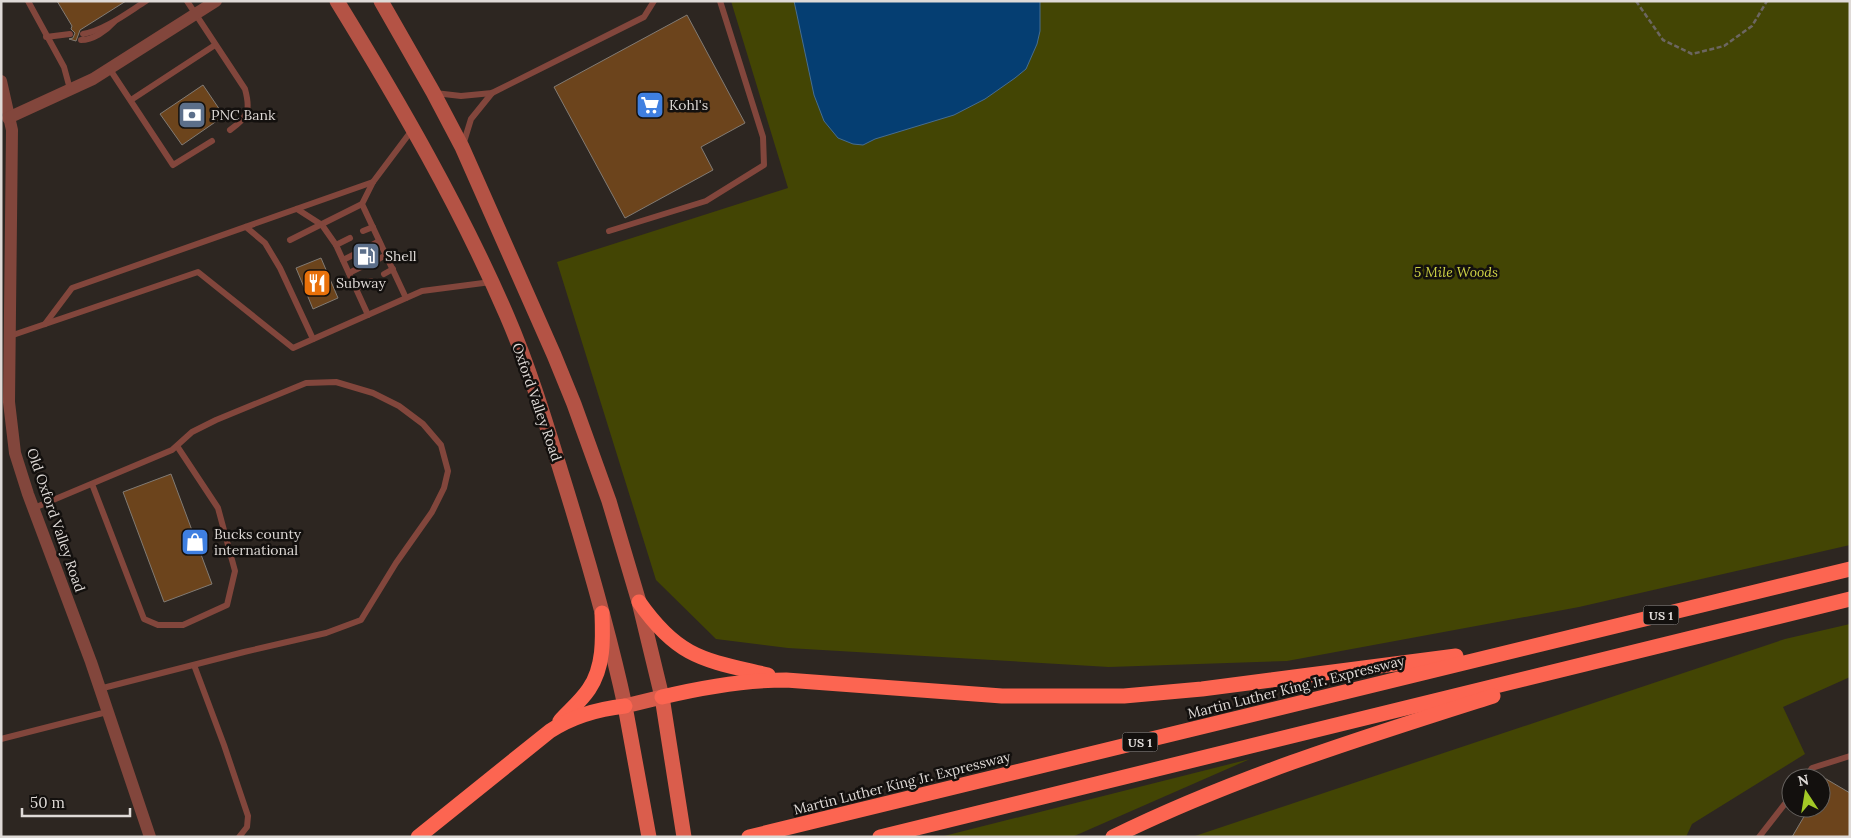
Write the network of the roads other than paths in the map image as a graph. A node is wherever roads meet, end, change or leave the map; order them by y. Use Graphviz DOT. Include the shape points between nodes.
graph roads {
  1 [pos="28,1"];
  2 [pos="146,1"];
  3 [pos="187,1"];
  4 [pos="337,1"];
  5 [pos="380,1"];
  6 [pos="654,1"];
  7 [pos="720,1"];
  8 [pos="215,3"];
  9 [pos="195,15"];
  10 [pos="70,36"];
  11 [pos="46,37"];
  12 [pos="82,37"];
  13 [pos="215,45"];
  14 [pos="109,68"];
  15 [pos="1,81"];
  16 [pos="70,89"];
  17 [pos="433,92"];
  18 [pos="492,93"];
  19 [pos="130,100"];
  20 [pos="8,118"];
  21 [pos="230,130"];
  22 [pos="412,130"];
  23 [pos="212,141"];
  24 [pos="462,147"];
  25 [pos="373,182"];
  26 [pos="362,204"];
  27 [pos="297,209"];
  28 [pos="322,225"];
  29 [pos="373,226"];
  30 [pos="246,227"];
  31 [pos="363,231"];
  32 [pos="609,231"];
  33 [pos="350,238"];
  34 [pos="290,240"];
  35 [pos="380,241"];
  36 [pos="336,245"];
  37 [pos="370,246"];
  38 [pos="357,252"];
  39 [pos="386,255"];
  40 [pos="343,260"];
  41 [pos="377,260"];
  42 [pos="363,266"];
  43 [pos="393,270"];
  44 [pos="349,273"];
  45 [pos="384,274"];
  46 [pos="371,281"];
  47 [pos="491,282"];
  48 [pos="356,288"];
  49 [pos="406,298"];
  50 [pos="368,315"];
  51 [pos="45,324"];
  52 [pos="10,336"];
  53 [pos="313,339"];
  54 [pos="177,446"];
  55 [pos="92,484"];
  56 [pos="34,508"];
  57 [pos="1850,569"];
  58 [pos="1850,599"];
  59 [pos="639,602"];
  60 [pos="602,613"];
  61 [pos="1532,646"];
  62 [pos="1622,655"];
  63 [pos="194,665"];
  64 [pos="786,680"];
  65 [pos="99,690"];
  66 [pos="662,697"];
  67 [pos="625,706"];
  68 [pos="107,712"];
  69 [pos="550,731"];
  70 [pos="1,739"];
  71 [pos="1850,756"];
  72 [pos="1812,768"];
  73 [pos="1781,809"];
  74 [pos="648,829"];
  75 [pos="150,837"];
  76 [pos="239,837"];
  77 [pos="418,837"];
  78 [pos="684,837"];
  79 [pos="749,837"];
  80 [pos="880,837"];
  81 [pos="1113,837"];
  82 [pos="1759,837"];
  1 -- 11 [label="lane"];
  2 -- 12 [label="lane"];
  3 -- 9 [label="lane"];
  4 -- 22 [label="main road, Oxford Valley Road"];
  5 -- 17 [label="main road"];
  6 -- 18 [label="lane" via="644,17"];
  7 -- 32 [label="lane" via="763,137 764,165 706,201"];
  8 -- 9 [label="street"];
  9 -- 13 [label="lane"];
  9 -- 14 [label="street"];
  10 -- 11 [label="lane"];
  11 -- 16 [label="lane" via="64,67"];
  13 -- 19 [label="lane"];
  13 -- 21 [label="lane" via="245,90 248,100 243,121"];
  14 -- 16 [label="street"];
  14 -- 19 [label="lane"];
  15 -- 20 [label="street, Old Oxford Valley Road"];
  16 -- 20 [label="street"];
  17 -- 18 [label="lane" via="462,96"];
  17 -- 24 [label="main road"];
  18 -- 24 [label="lane" via="471,119"];
  19 -- 23 [label="lane" via="173,165"];
  20 -- 52 [label="street, Old Oxford Valley Road" via="12,130"];
  22 -- 25 [label="lane"];
  22 -- 47 [label="main road, Oxford Valley Road" via="454,204"];
  24 -- 59 [label="main road" via="574,404 609,501"];
  25 -- 26 [label="lane"];
  25 -- 27 [label="lane"];
  26 -- 28 [label="lane"];
  26 -- 29 [label="lane"];
  27 -- 28 [label="lane"];
  27 -- 30 [label="lane"];
  28 -- 34 [label="lane"];
  28 -- 36 [label="lane"];
  29 -- 31 [label="lane"];
  29 -- 35 [label="lane"];
  30 -- 51 [label="lane" via="72,288"];
  30 -- 53 [label="lane" via="265,243"];
  33 -- 36 [label="lane"];
  35 -- 37 [label="lane"];
  35 -- 39 [label="lane"];
  36 -- 40 [label="lane"];
  38 -- 40 [label="lane"];
  39 -- 41 [label="lane"];
  39 -- 43 [label="lane"];
  40 -- 44 [label="lane"];
  42 -- 44 [label="lane"];
  43 -- 45 [label="lane"];
  43 -- 49 [label="lane"];
  44 -- 48 [label="lane"];
  46 -- 48 [label="lane"];
  47 -- 49 [label="lane" via="422,291"];
  47 -- 60 [label="main road, Oxford Valley Road" via="510,323 543,414"];
  48 -- 50 [label="lane"];
  49 -- 50 [label="lane"];
  50 -- 53 [label="lane"];
  51 -- 52 [label="lane"];
  51 -- 53 [label="lane" via="198,272 293,348"];
  52 -- 56 [label="street, Old Oxford Valley Road" via="9,402 15,453"];
  54 -- 55 [label="lane"];
  54 -- 55 [label="lane" via="218,508 235,571 226,605 183,626 158,625 144,619"];
  54 -- 63 [label="lane" via="192,432 216,420 306,383 336,382 373,393 399,406 423,424 441,445 448,471 432,512 361,620 326,633"];
  55 -- 56 [label="lane"];
  56 -- 65 [label="street, Old Oxford Valley Road"];
  57 -- 61 [label="highway, Martin Luther King Jr. Expressway / US 1"];
  58 -- 62 [label="highway, US 1"];
  59 -- 64 [label="highway" via="660,630 684,650 710,662"];
  59 -- 66 [label="main road"];
  60 -- 67 [label="main road, Oxford Valley Road"];
  60 -- 69 [label="highway" via="602,651 595,678 589,690"];
  61 -- 64 [label="highway" via="1228,686 1124,696 1002,696"];
  61 -- 79 [label="highway, Martin Luther King Jr. Expressway / US 1"];
  62 -- 80 [label="highway, US 1"];
  62 -- 81 [label="highway" via="1304,757 1227,786"];
  63 -- 65 [label="lane"];
  63 -- 76 [label="lane" via="248,816 248,827"];
  64 -- 66 [label="highway" via="728,684"];
  65 -- 68 [label="street, Old Oxford Valley Road"];
  66 -- 67 [label="main road"];
  66 -- 78 [label="main road"];
  67 -- 69 [label="highway" via="579,716"];
  67 -- 74 [label="main road, Oxford Valley Road"];
  68 -- 70 [label="lane"];
  68 -- 75 [label="street, Old Oxford Valley Road"];
  69 -- 77 [label="highway"];
  71 -- 72 [label="lane"];
  73 -- 82 [label="lane"];
}
